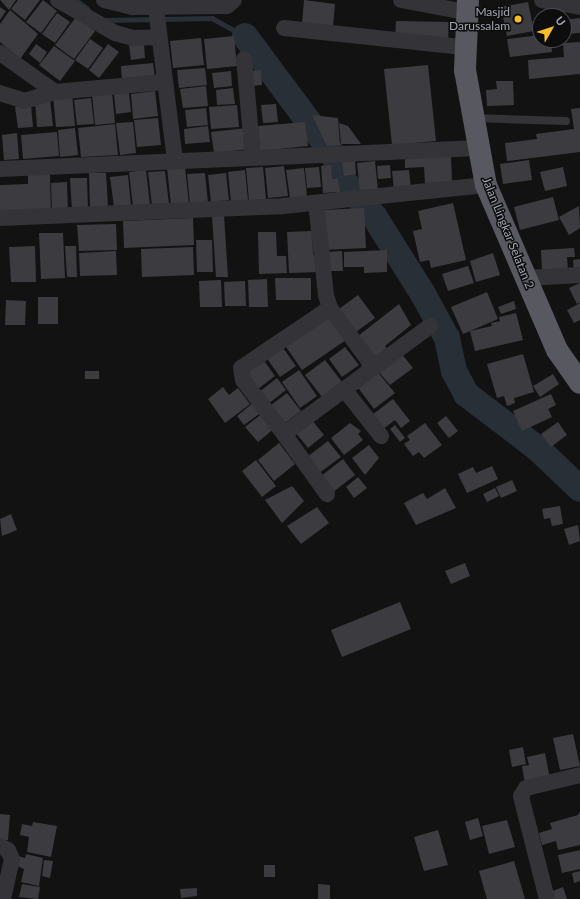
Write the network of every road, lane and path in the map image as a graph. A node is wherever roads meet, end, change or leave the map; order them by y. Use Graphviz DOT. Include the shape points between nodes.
graph roads {
  1 [pos="58,0"];
  2 [pos="104,0"];
  3 [pos="234,0"];
  4 [pos="401,0"];
  5 [pos="542,0"];
  6 [pos="156,6"];
  7 [pos="467,6"];
  8 [pos="580,7"];
  9 [pos="284,28"];
  10 [pos="159,34"];
  11 [pos="463,47"];
  12 [pos="0,53"];
  13 [pos="244,60"];
  14 [pos="165,82"];
  15 [pos="55,92"];
  16 [pos="0,93"];
  17 [pos="474,118"];
  18 [pos="566,121"];
  19 [pos="479,148"];
  20 [pos="253,157"];
  21 [pos="175,161"];
  22 [pos="0,169"];
  23 [pos="486,185"];
  24 [pos="316,203"];
  25 [pos="0,218"];
  26 [pos="580,275"];
  27 [pos="526,278"];
  28 [pos="330,308"];
  29 [pos="430,326"];
  30 [pos="370,368"];
  31 [pos="580,383"];
  32 [pos="344,389"];
  33 [pos="284,434"];
  34 [pos="381,436"];
  35 [pos="327,494"];
  36 [pos="580,775"];
  37 [pos="0,846"];
  38 [pos="3,899"];
  39 [pos="547,899"];
  1 -- 10 [label="street" via="114,33 134,38"];
  2 -- 6 [label="street" via="133,7"];
  3 -- 6 [label="street" via="227,6"];
  4 -- 7 [label="street"];
  5 -- 8 [label="street"];
  6 -- 10 [label="street"];
  7 -- 11 [label="highway, Jalan Lingkar Selatan 2"];
  9 -- 11 [label="street"];
  10 -- 14 [label="street"];
  11 -- 17 [label="highway, Jalan Lingkar Selatan 2"];
  12 -- 15 [label="street"];
  13 -- 20 [label="street"];
  14 -- 15 [label="street"];
  14 -- 21 [label="street"];
  15 -- 16 [label="street" via="24,100"];
  17 -- 18 [label="lane"];
  17 -- 19 [label="highway, Jalan Lingkar Selatan 2"];
  19 -- 20 [label="street"];
  19 -- 23 [label="highway, Jalan Lingkar Selatan 2"];
  20 -- 21 [label="street"];
  21 -- 22 [label="street"];
  23 -- 24 [label="street"];
  23 -- 27 [label="highway, Jalan Lingkar Selatan 2"];
  24 -- 25 [label="street"];
  24 -- 28 [label="street" via="326,295"];
  26 -- 27 [label="street"];
  27 -- 31 [label="highway, Jalan Lingkar Selatan 2" via="557,350"];
  28 -- 30 [label="street" via="369,361"];
  28 -- 33 [label="street" via="241,368 242,380"];
  29 -- 30 [label="street"];
  30 -- 32 [label="street"];
  32 -- 33 [label="street"];
  32 -- 34 [label="street"];
  33 -- 35 [label="street"];
  36 -- 39 [label="street" via="526,788 521,796"];
  37 -- 38 [label="street" via="8,850 12,859"];
}
